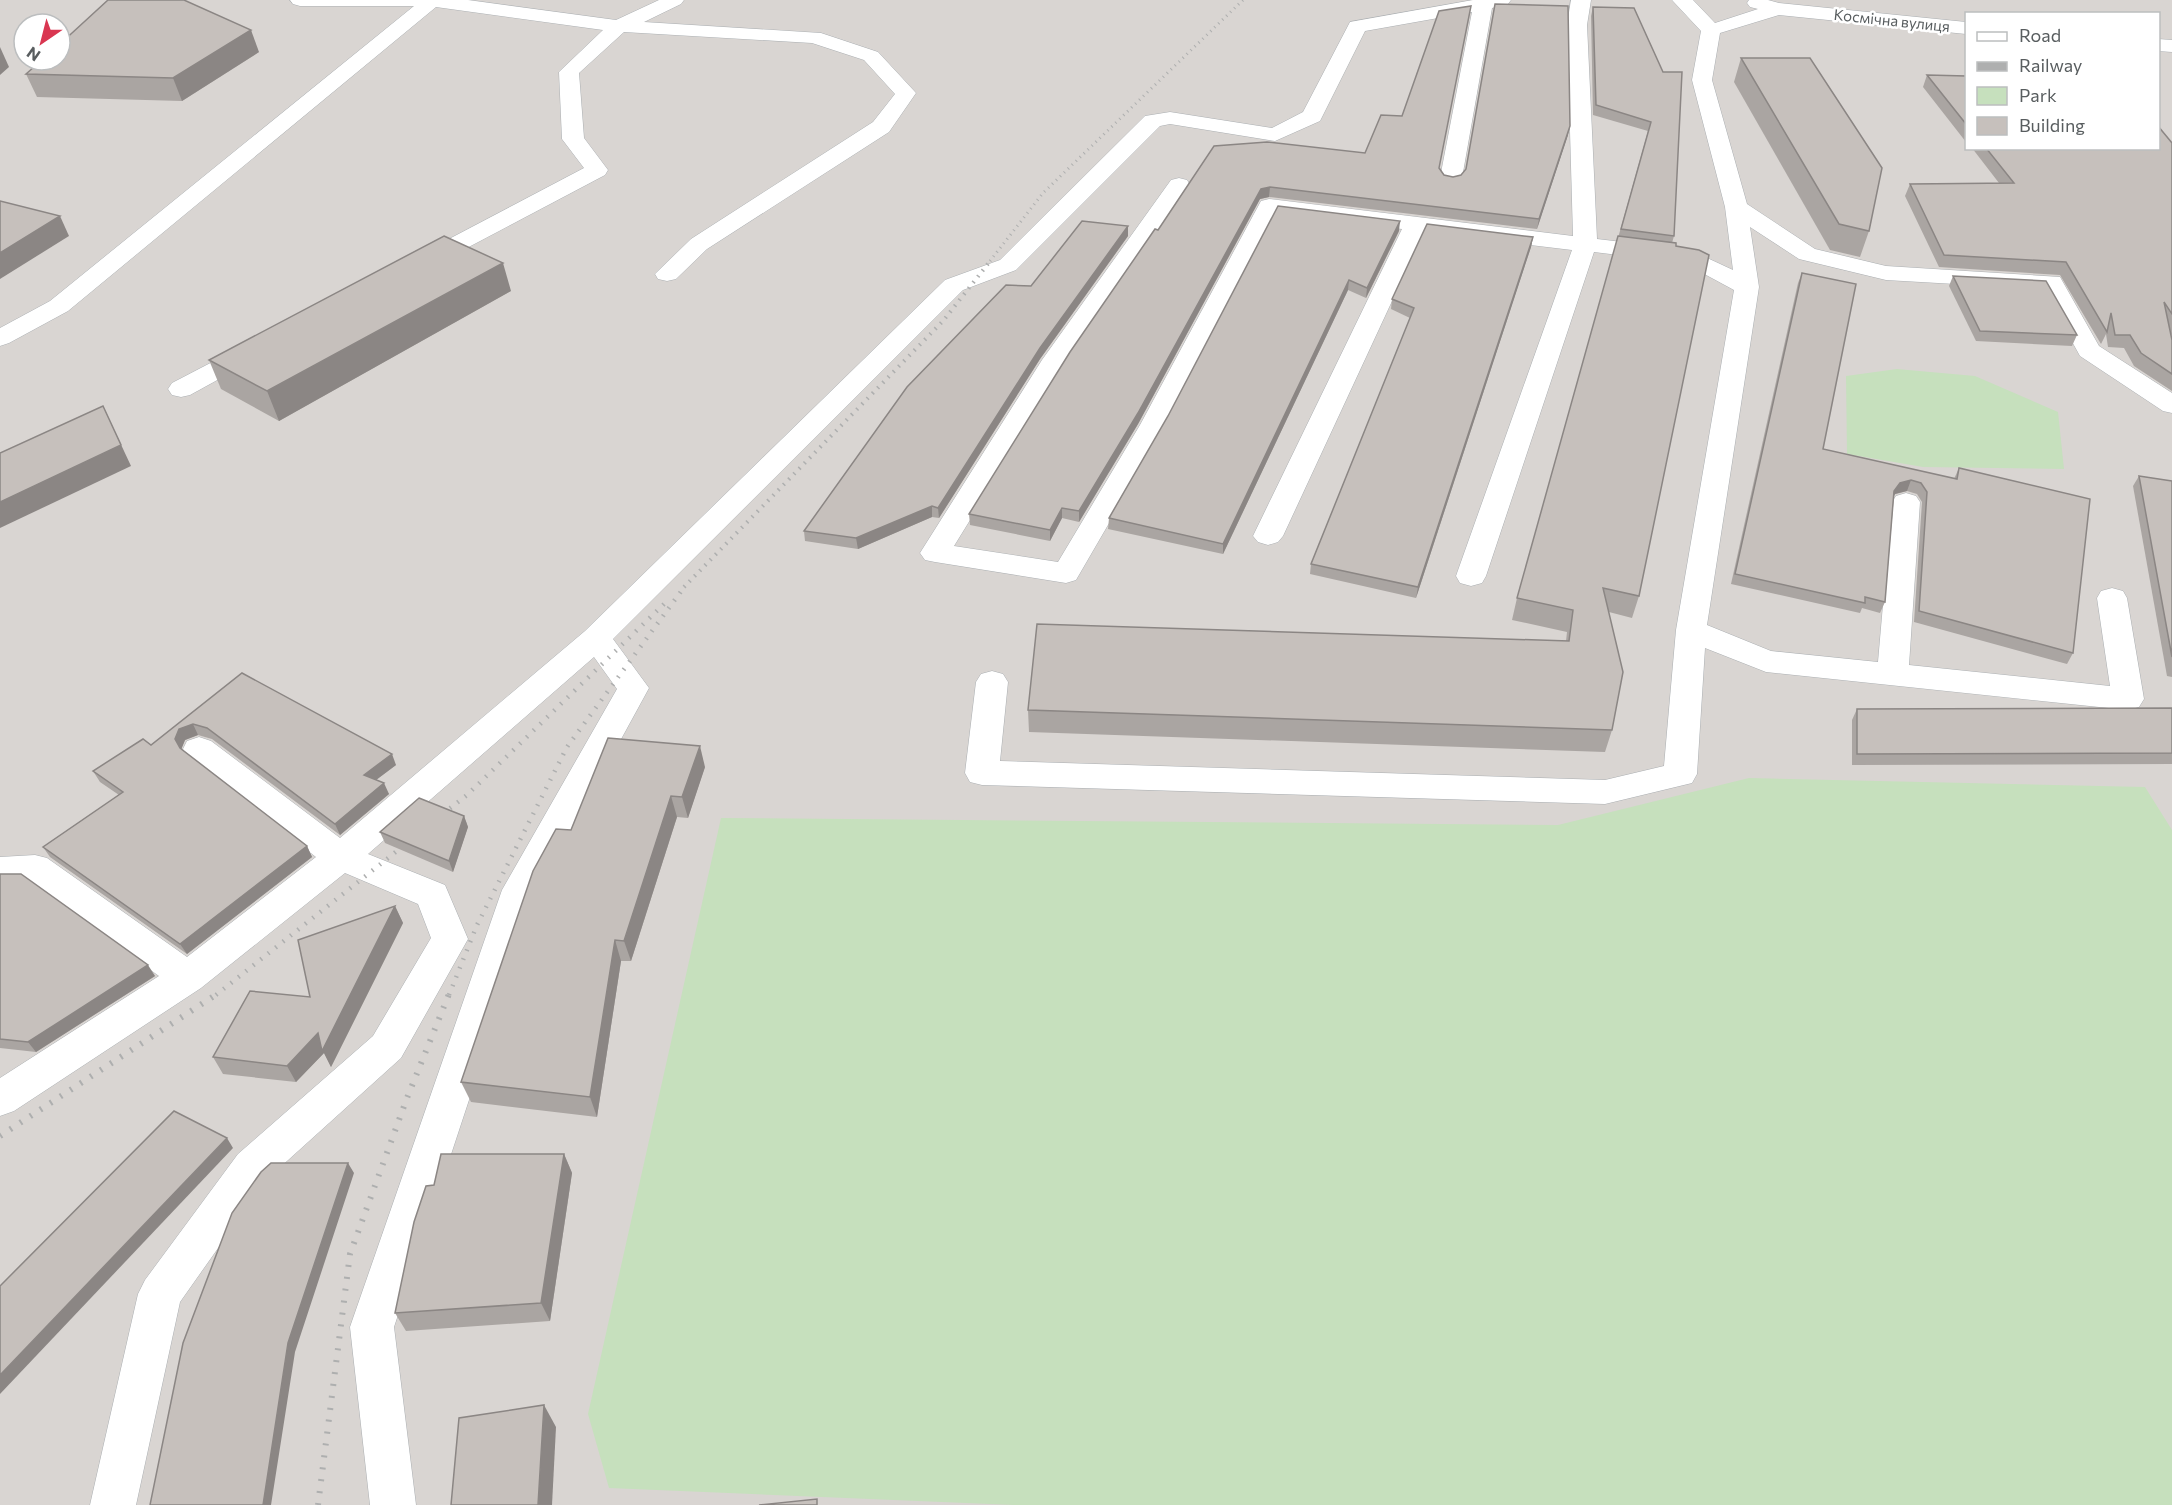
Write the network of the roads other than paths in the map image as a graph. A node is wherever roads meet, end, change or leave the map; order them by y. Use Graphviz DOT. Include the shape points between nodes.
graph roads {
  1 [pos="300,0"];
  2 [pos="674,0"];
  3 [pos="1581,0"];
  4 [pos="1682,0"];
  5 [pos="1748,0"];
  6 [pos="436,1"];
  7 [pos="1492,2"];
  8 [pos="1778,9"];
  9 [pos="618,26"];
  10 [pos="1965,28"];
  11 [pos="1711,30"];
  12 [pos="1451,178"];
  13 [pos="1179,185"];
  14 [pos="1736,207"];
  15 [pos="1416,224"];
  16 [pos="1585,245"];
  17 [pos="667,274"];
  18 [pos="398,275"];
  19 [pos="1747,286"];
  20 [pos="0,338"];
  21 [pos="274,340"];
  22 [pos="181,389"];
  23 [pos="2172,405"];
  24 [pos="1906,502"];
  25 [pos="1268,536"];
  26 [pos="1472,576"];
  27 [pos="2112,598"];
  28 [pos="1691,630"];
  29 [pos="596,638"];
  30 [pos="1893,675"];
  31 [pos="992,682"];
  32 [pos="200,749"];
  33 [pos="341,858"];
  34 [pos="0,870"];
  35 [pos="188,977"];
  36 [pos="0,1099"];
  37 [pos="113,1505"];
  38 [pos="393,1505"];
  1 -- 6 [label="street"];
  2 -- 9 [label="street"];
  3 -- 16 [label="street" via="1577,24"];
  4 -- 11 [label="street"];
  5 -- 8 [label="street, Космічна вулиця"];
  6 -- 9 [label="street"];
  6 -- 20 [label="street" via="59,306"];
  7 -- 12 [label="street"];
  7 -- 29 [label="street" via="1357,26 1312,116 1275,135 1170,118 1154,121 1008,265 954,285"];
  8 -- 10 [label="street, Космічна вулиця"];
  8 -- 11 [label="street"];
  9 -- 17 [label="street" via="814,38 871,56 906,93 881,127 699,244"];
  9 -- 18 [label="street" via="569,72 573,139 597,170"];
  11 -- 14 [label="street" via="1702,80"];
  13 -- 15 [label="street" via="1054,360 935,553 1066,573 1153,425 1269,206"];
  14 -- 19 [label="street"];
  14 -- 23 [label="street" via="1807,254 1886,273 2051,282 2089,351"];
  15 -- 16 [label="street"];
  15 -- 25 [label="street"];
  16 -- 19 [label="street" via="1689,257"];
  16 -- 26 [label="street"];
  19 -- 28 [label="street"];
  21 -- 22 [label="street"];
  24 -- 30 [label="street"];
  27 -- 30 [label="street" via="2128,699"];
  28 -- 30 [label="street" via="1766,661"];
  28 -- 31 [label="street" via="1680,774 1605,792 982,773"];
  29 -- 33 [label="street"];
  29 -- 38 [label="street" via="633,688 520,890 372,1327"];
  32 -- 33 [label="street"];
  33 -- 35 [label="street"];
  33 -- 37 [label="street" via="432,895 450,939 387,1047 252,1167 160,1294"];
  34 -- 35 [label="street" via="35,868"];
  35 -- 36 [label="street"];
}
